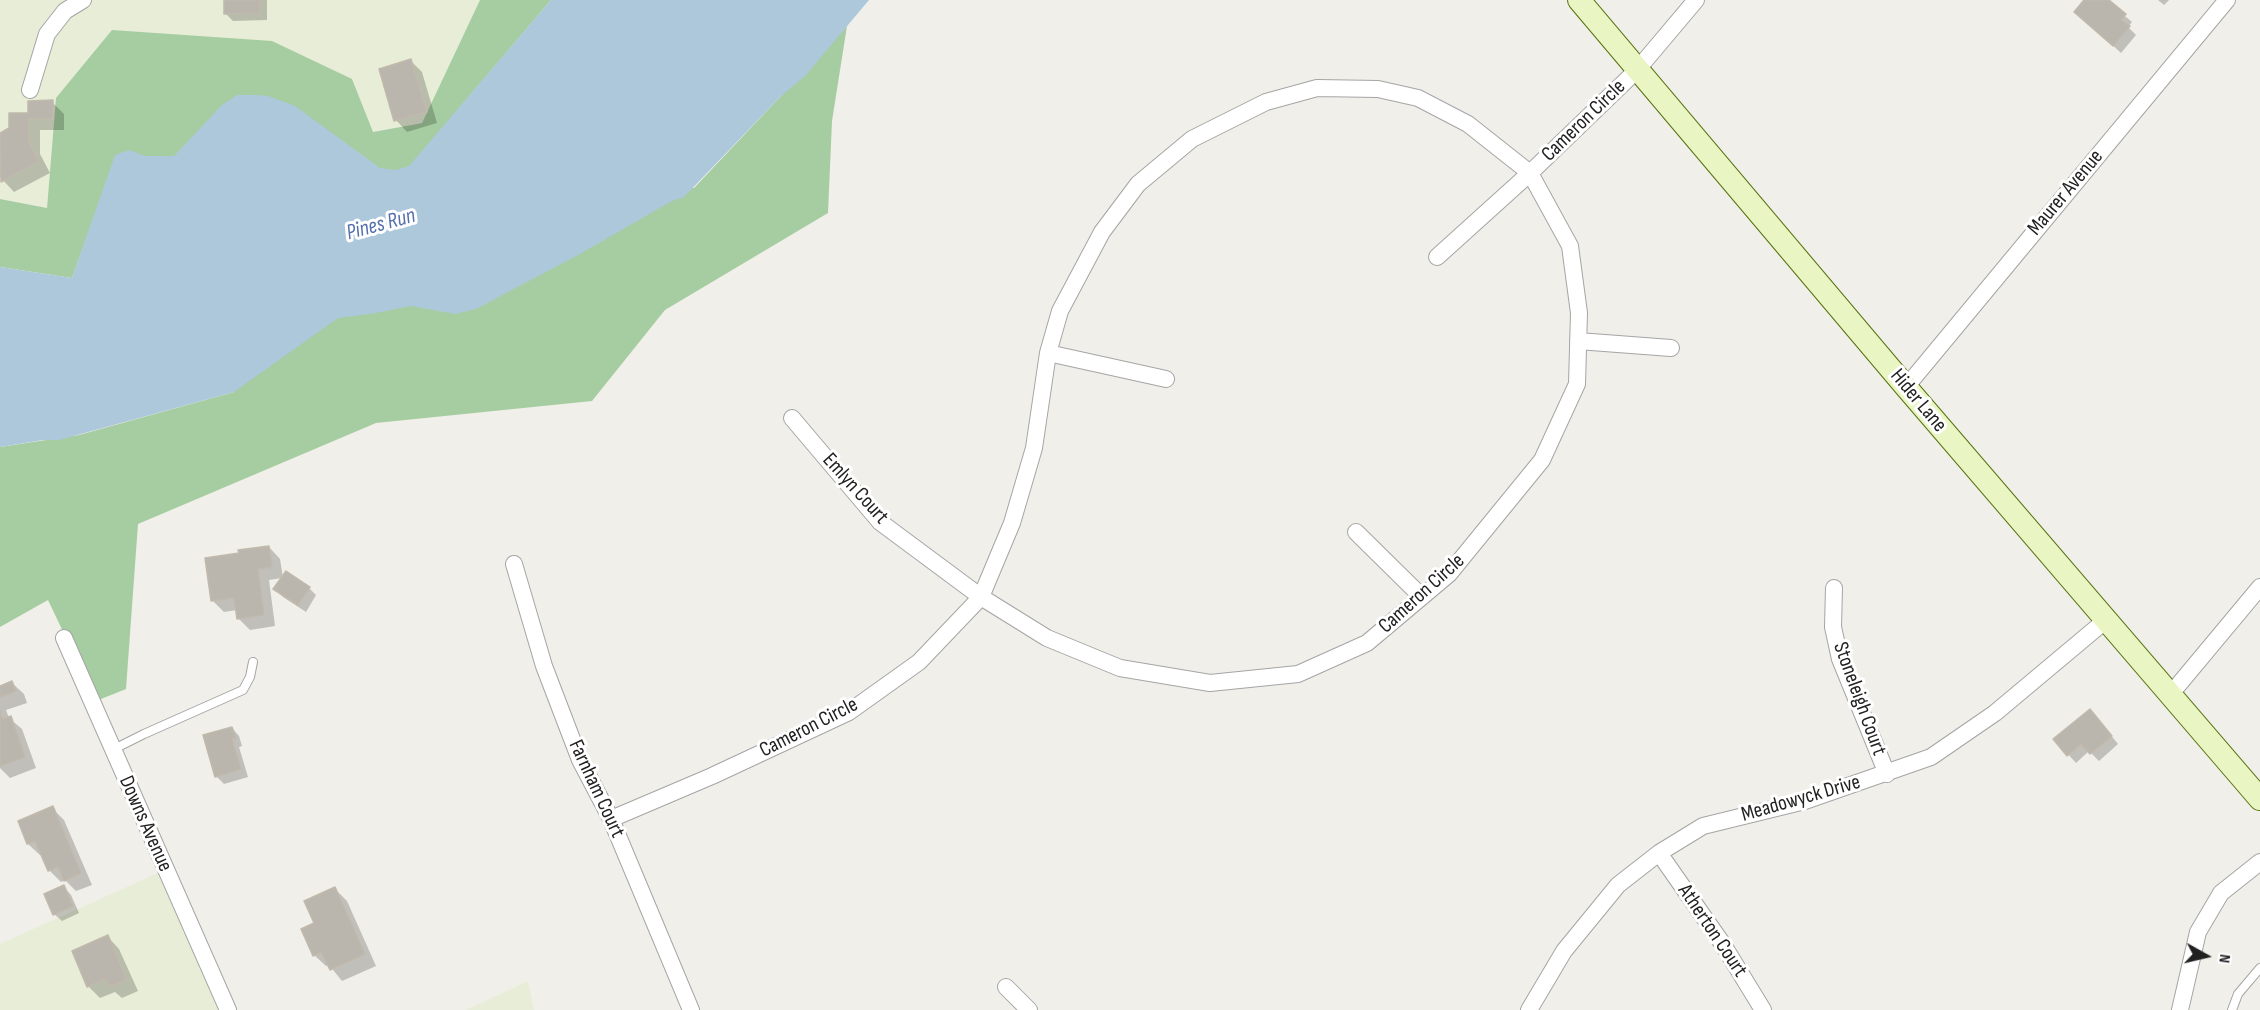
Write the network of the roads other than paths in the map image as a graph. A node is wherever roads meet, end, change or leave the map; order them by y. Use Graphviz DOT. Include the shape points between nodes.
graph roads {
  1 [pos="83,0"];
  2 [pos="1579,0"];
  3 [pos="1696,0"];
  4 [pos="2226,0"];
  5 [pos="1637,70"];
  6 [pos="30,90"];
  7 [pos="1530,173"];
  8 [pos="1437,257"];
  9 [pos="1578,341"];
  10 [pos="1671,348"];
  11 [pos="1048,353"];
  12 [pos="1166,378"];
  13 [pos="1906,387"];
  14 [pos="792,418"];
  15 [pos="1356,532"];
  16 [pos="514,564"];
  17 [pos="2260,587"];
  18 [pos="1833,588"];
  19 [pos="981,597"];
  20 [pos="1422,597"];
  21 [pos="2106,620"];
  22 [pos="64,638"];
  23 [pos="253,662"];
  24 [pos="2170,695"];
  25 [pos="112,750"];
  26 [pos="1887,774"];
  27 [pos="2260,799"];
  28 [pos="611,819"];
  29 [pos="1659,853"];
  30 [pos="2260,862"];
  31 [pos="2260,968"];
  32 [pos="1006,987"];
  33 [pos="228,1010"];
  34 [pos="691,1010"];
  35 [pos="1029,1010"];
  36 [pos="1529,1010"];
  37 [pos="1763,1010"];
  38 [pos="2180,1010"];
  39 [pos="2232,1010"];
  1 -- 6 [label="street" via="65,11 47,34"];
  2 -- 5 [label="street, Hider Lane"];
  3 -- 5 [label="street, Cameron Circle"];
  4 -- 13 [label="street, Maurer Avenue"];
  5 -- 7 [label="street, Cameron Circle"];
  5 -- 13 [label="street, Hider Lane"];
  7 -- 8 [label="street"];
  7 -- 9 [label="street, Cameron Circle" via="1570,246 1579,313"];
  7 -- 11 [label="street, Cameron Circle" via="1468,124 1418,98 1378,89 1317,88 1266,102 1192,139 1138,184 1102,232 1065,301"];
  9 -- 10 [label="street"];
  9 -- 20 [label="street, Cameron Circle" via="1577,384 1542,460 1449,574"];
  11 -- 12 [label="street"];
  11 -- 19 [label="street, Cameron Circle" via="1034,448 1012,524"];
  13 -- 21 [label="street, Hider Lane"];
  14 -- 19 [label="street, Emlyn Court" via="880,522"];
  15 -- 20 [label="street"];
  16 -- 28 [label="street, Farnham Court" via="544,666 580,760"];
  17 -- 24 [label="street"];
  18 -- 26 [label="street, Stoneleigh Court" via="1833,627 1840,659"];
  19 -- 20 [label="street, Cameron Circle" via="1047,638 1120,668 1210,683 1298,674 1367,643"];
  19 -- 28 [label="street, Cameron Circle" via="919,662 849,712"];
  21 -- 24 [label="street, Hider Lane"];
  21 -- 26 [label="street, Meadowyck Drive" via="1995,713 1931,757"];
  22 -- 25 [label="street, Downs Avenue"];
  23 -- 25 [label="lane" via="243,690"];
  24 -- 27 [label="street, Hider Lane"];
  25 -- 33 [label="street, Downs Avenue"];
  26 -- 29 [label="street, Meadowyck Drive" via="1805,801 1703,826"];
  28 -- 34 [label="street, Farnham Court"];
  29 -- 36 [label="street, Meadowyck Drive" via="1618,885 1564,951"];
  29 -- 37 [label="street, Atherton Court"];
  30 -- 38 [label="street" via="2221,893 2198,932"];
  31 -- 39 [label="lane" via="2238,994"];
  32 -- 35 [label="street"];
}
